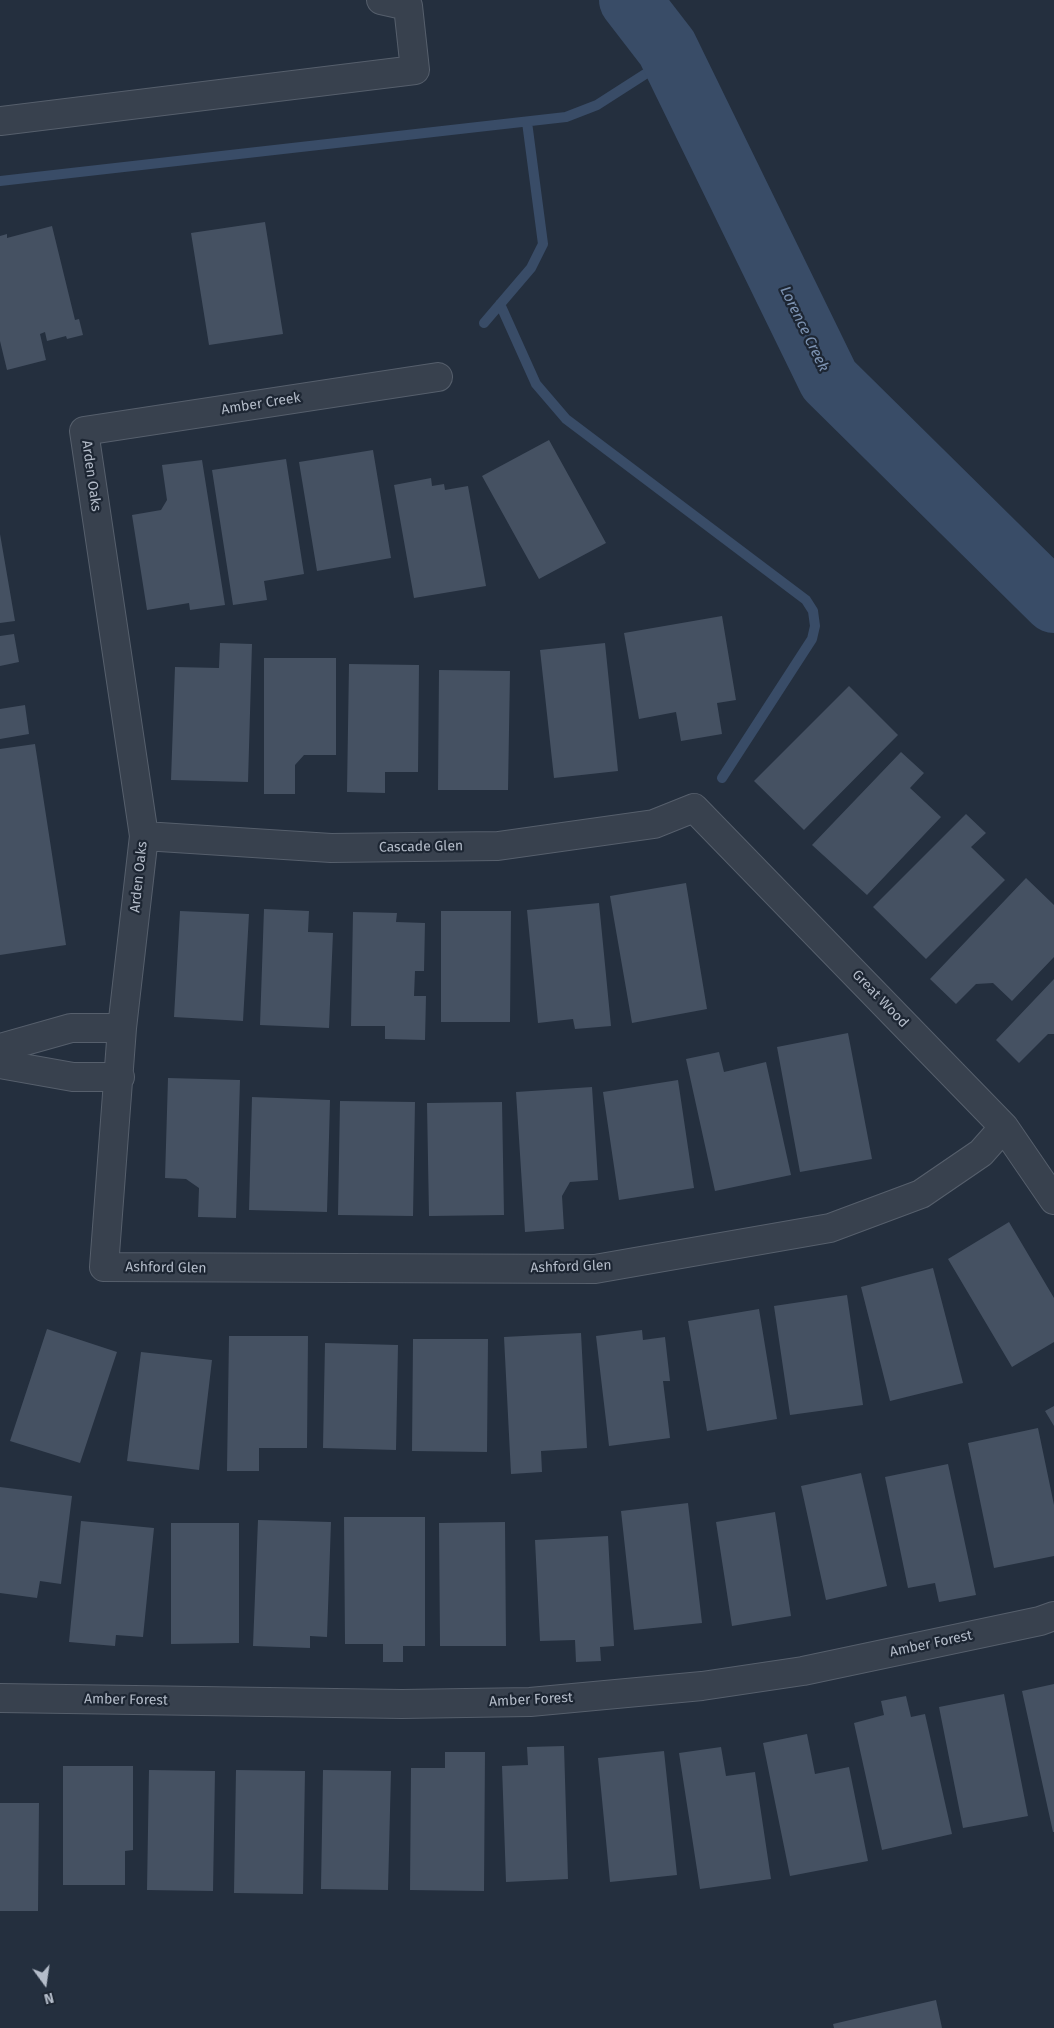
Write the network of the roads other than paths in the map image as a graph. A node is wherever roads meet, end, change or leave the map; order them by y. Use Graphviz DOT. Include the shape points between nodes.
graph roads {
  1 [pos="381,0"];
  2 [pos="0,121"];
  3 [pos="438,377"];
  4 [pos="84,431"];
  5 [pos="694,808"];
  6 [pos="144,836"];
  7 [pos="122,1028"];
  8 [pos="0,1048"];
  9 [pos="0,1064"];
  10 [pos="120,1077"];
  11 [pos="1004,1127"];
  12 [pos="1054,1200"];
  13 [pos="104,1267"];
  14 [pos="1054,1616"];
  15 [pos="0,1698"];
  1 -- 2 [label="street" via="408,6 414,70"];
  3 -- 4 [label="street, Amber Creek"];
  4 -- 6 [label="street, Arden Oaks"];
  5 -- 6 [label="street, Cascade Glen" via="654,824 498,846 331,848"];
  5 -- 11 [label="street, Great Wood"];
  6 -- 7 [label="street, Arden Oaks"];
  7 -- 8 [label="street" via="71,1028"];
  7 -- 10 [label="street, Arden Oaks"];
  9 -- 10 [label="street" via="73,1077"];
  10 -- 13 [label="street, Arden Oaks"];
  11 -- 12 [label="street, Great Wood"];
  11 -- 13 [label="street, Ashford Glen" via="981,1153 921,1194 830,1228 595,1269"];
  14 -- 15 [label="street, Amber Forest" via="803,1671 702,1686 530,1702 402,1704"];
}
